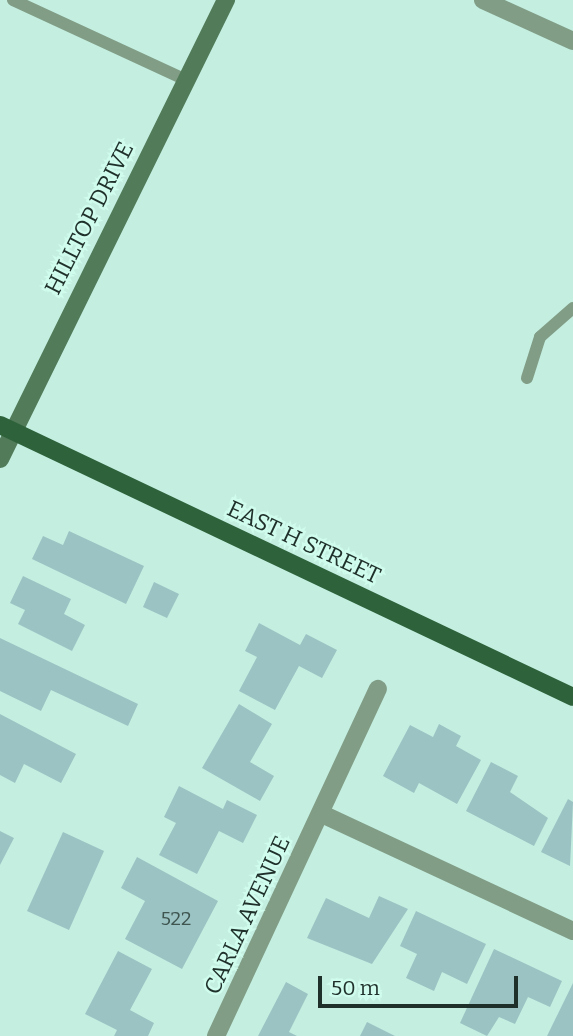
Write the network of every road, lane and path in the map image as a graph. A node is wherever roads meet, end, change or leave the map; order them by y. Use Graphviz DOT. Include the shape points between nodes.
graph roads {
  1 [pos="13,0"];
  2 [pos="226,0"];
  3 [pos="483,0"];
  4 [pos="573,41"];
  5 [pos="188,81"];
  6 [pos="573,308"];
  7 [pos="527,378"];
  8 [pos="6,428"];
  9 [pos="0,459"];
  10 [pos="378,689"];
  11 [pos="573,697"];
  12 [pos="322,814"];
  13 [pos="573,931"];
  14 [pos="216,1036"];
  1 -- 5 [label="lane"];
  2 -- 5 [label="main road, HILLTOP DRIVE"];
  3 -- 4 [label="street"];
  5 -- 8 [label="main road, HILLTOP DRIVE"];
  6 -- 7 [label="lane" via="540,337"];
  8 -- 9 [label="main road, HILLTOP DRIVE"];
  8 -- 11 [label="main road, EAST H STREET"];
  10 -- 12 [label="street, CARLA AVENUE"];
  12 -- 13 [label="street"];
  12 -- 14 [label="street, CARLA AVENUE"];
}
